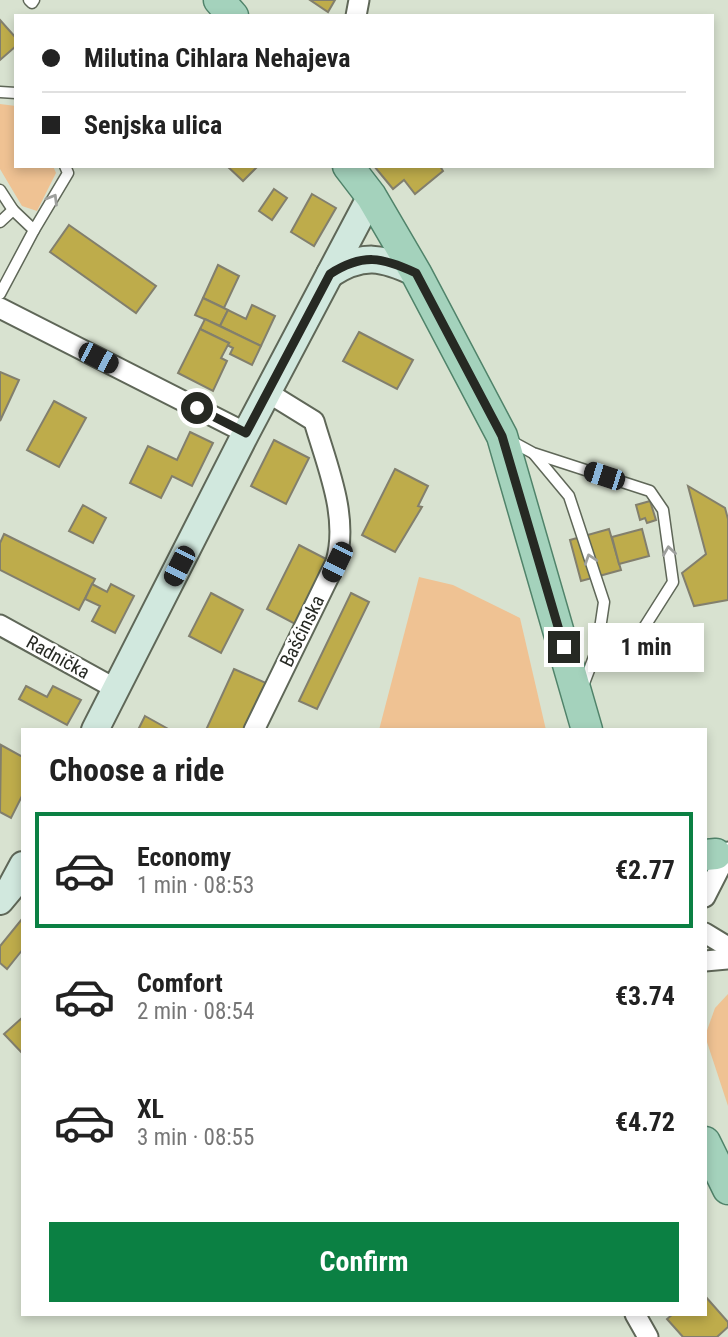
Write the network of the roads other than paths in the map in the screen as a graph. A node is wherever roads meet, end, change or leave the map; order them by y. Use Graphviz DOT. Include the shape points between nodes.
graph roads {
  1 [pos="219,0"];
  2 [pos="231,14"];
  3 [pos="66,168"];
  4 [pos="350,168"];
  5 [pos="0,190"];
  6 [pos="371,196"];
  7 [pos="13,210"];
  8 [pos="0,222"];
  9 [pos="34,230"];
  10 [pos="416,273"];
  11 [pos="330,274"];
  12 [pos="0,294"];
  13 [pos="0,308"];
  14 [pos="267,391"];
  15 [pos="246,433"];
  16 [pos="502,436"];
  17 [pos="533,453"];
  18 [pos="0,625"];
  19 [pos="597,649"];
  20 [pos="116,689"];
  21 [pos="579,697"];
  22 [pos="96,728"];
  23 [pos="255,728"];
  24 [pos="587,728"];
  25 [pos="716,854"];
  26 [pos="21,869"];
  27 [pos="707,889"];
  28 [pos="0,901"];
  29 [pos="707,934"];
  30 [pos="728,947"];
  31 [pos="728,959"];
  32 [pos="707,961"];
  33 [pos="707,1146"];
  34 [pos="728,1189"];
  35 [pos="636,1316"];
  36 [pos="648,1337"];
  1 -- 2 [label="main road"];
  9 -- 3 [label="lane, one-way" via="68,173"];
  4 -- 6 [label="main road"];
  5 -- 7 [label="lane"];
  6 -- 10 [label="main road"];
  6 -- 11 [label="street"];
  7 -- 8 [label="lane"];
  7 -- 9 [label="lane"];
  9 -- 12 [label="lane"];
  10 -- 11 [label="street" via="393,262 371,259 348,262"];
  10 -- 16 [label="main road"];
  11 -- 14 [label="street"];
  13 -- 15 [label="street"];
  14 -- 15 [label="street"];
  14 -- 23 [label="street, Bašćinska" via="314,421 336,498 341,544 337,562"];
  15 -- 20 [label="street"];
  16 -- 17 [label="lane"];
  16 -- 21 [label="main road"];
  19 -- 17 [label="lane, one-way" via="604,602 591,562 569,496"];
  19 -- 17 [label="lane, one-way" via="640,634 673,582 663,510 650,491"];
  18 -- 20 [label="street, Radnička"];
  19 -- 21 [label="lane"];
  20 -- 22 [label="street"];
  21 -- 24 [label="main road"];
  25 -- 27 [label="street"];
  26 -- 28 [label="street"];
  29 -- 30 [label="street"];
  31 -- 32 [label="street"];
  33 -- 34 [label="main road"];
  35 -- 36 [label="street"];
}
